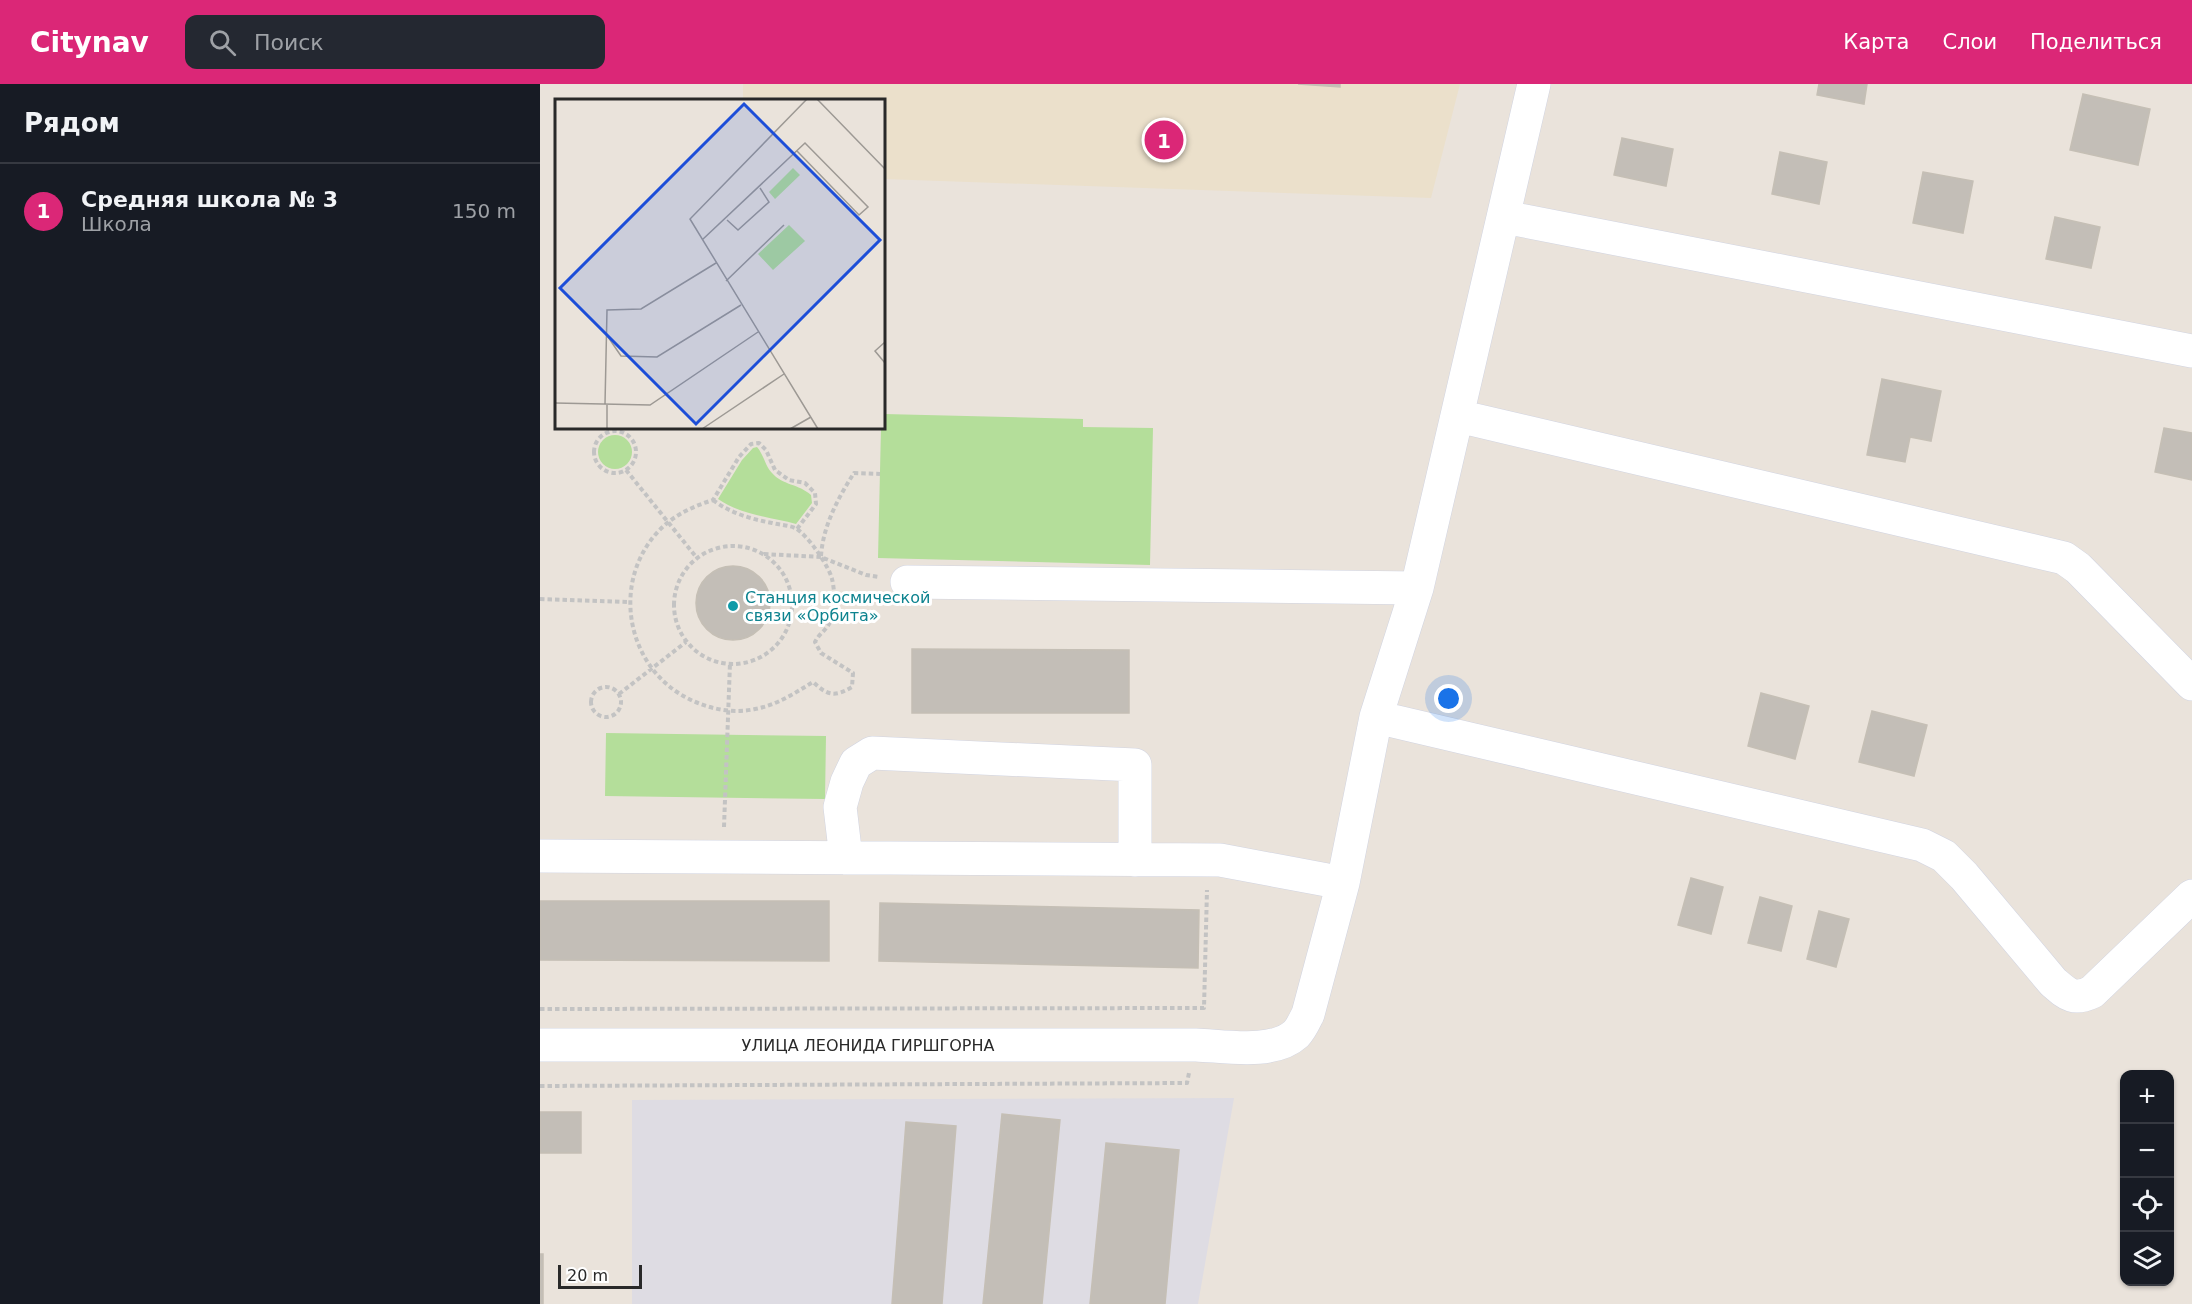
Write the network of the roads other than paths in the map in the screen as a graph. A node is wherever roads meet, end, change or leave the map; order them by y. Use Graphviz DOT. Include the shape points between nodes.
graph roads {
  1 [pos="1534,84"];
  2 [pos="1504,217"];
  3 [pos="2192,351"];
  4 [pos="1458,416"];
  5 [pos="907,582"];
  6 [pos="1417,588"];
  7 [pos="2192,684"];
  8 [pos="1376,717"];
  9 [pos="540,856"];
  10 [pos="846,858"];
  11 [pos="1135,860"];
  12 [pos="1343,883"];
  13 [pos="2192,896"];
  14 [pos="540,1046"];
  1 -- 2 [label="street, УЛИЦА ЛЕОНИДА ГИРШГОРНА"];
  2 -- 3 [label="street"];
  2 -- 4 [label="street, УЛИЦА ЛЕОНИДА ГИРШГОРНА"];
  4 -- 6 [label="street, УЛИЦА ЛЕОНИДА ГИРШГОРНА"];
  4 -- 7 [label="street" via="2064,558"];
  5 -- 6 [label="street"];
  6 -- 8 [label="street, УЛИЦА ЛЕОНИДА ГИРШГОРНА"];
  8 -- 12 [label="street, УЛИЦА ЛЕОНИДА ГИРШГОРНА"];
  8 -- 13 [label="street" via="1922,845 1944,856 1964,876 2068,995 2080,997 2092,992"];
  9 -- 10 [label="street"];
  10 -- 11 [label="street"];
  10 -- 11 [label="street" via="840,807 856,763 872,753 1136,765"];
  11 -- 12 [label="street" via="1220,860"];
  12 -- 14 [label="street, УЛИЦА ЛЕОНИДА ГИРШГОРНА" via="1308,1014 1297,1033 1280,1044"];
}
